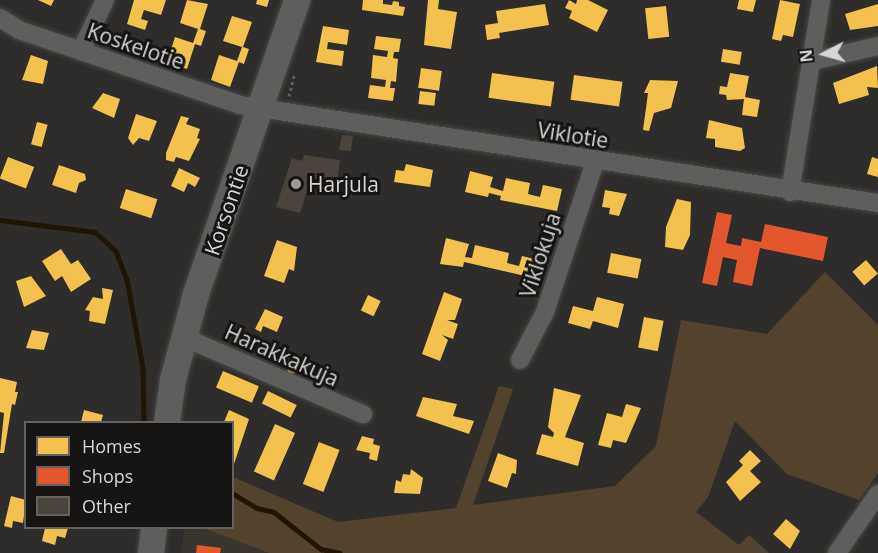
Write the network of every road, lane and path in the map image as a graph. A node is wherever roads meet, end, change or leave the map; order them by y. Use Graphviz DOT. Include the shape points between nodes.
graph roads {
  1 [pos="105,0"];
  2 [pos="297,0"];
  3 [pos="821,0"];
  4 [pos="0,18"];
  5 [pos="878,46"];
  6 [pos="81,51"];
  7 [pos="812,61"];
  8 [pos="262,108"];
  9 [pos="594,162"];
  10 [pos="790,192"];
  11 [pos="878,203"];
  12 [pos="183,337"];
  13 [pos="520,360"];
  14 [pos="363,414"];
  15 [pos="167,421"];
  16 [pos="878,494"];
  17 [pos="154,529"];
  18 [pos="151,553"];
  19 [pos="837,553"];
  1 -- 6 [label="street"];
  2 -- 8 [label="main road, Korsontie"];
  3 -- 7 [label="street"];
  4 -- 6 [label="street, Koskelotie" via="19,30"];
  5 -- 7 [label="street"];
  6 -- 8 [label="street, Koskelotie" via="240,105"];
  7 -- 10 [label="street"];
  8 -- 9 [label="street, Viklotie"];
  8 -- 12 [label="main road, Korsontie"];
  9 -- 10 [label="street, Viklotie"];
  9 -- 13 [label="street, Viklokuja" via="545,312"];
  10 -- 11 [label="street, Viklotie"];
  12 -- 14 [label="street, Harakkakuja"];
  12 -- 15 [label="main road, Korsontie"];
  16 -- 19 [label="street"];
  17 -- 18 [label="main road"];
}
